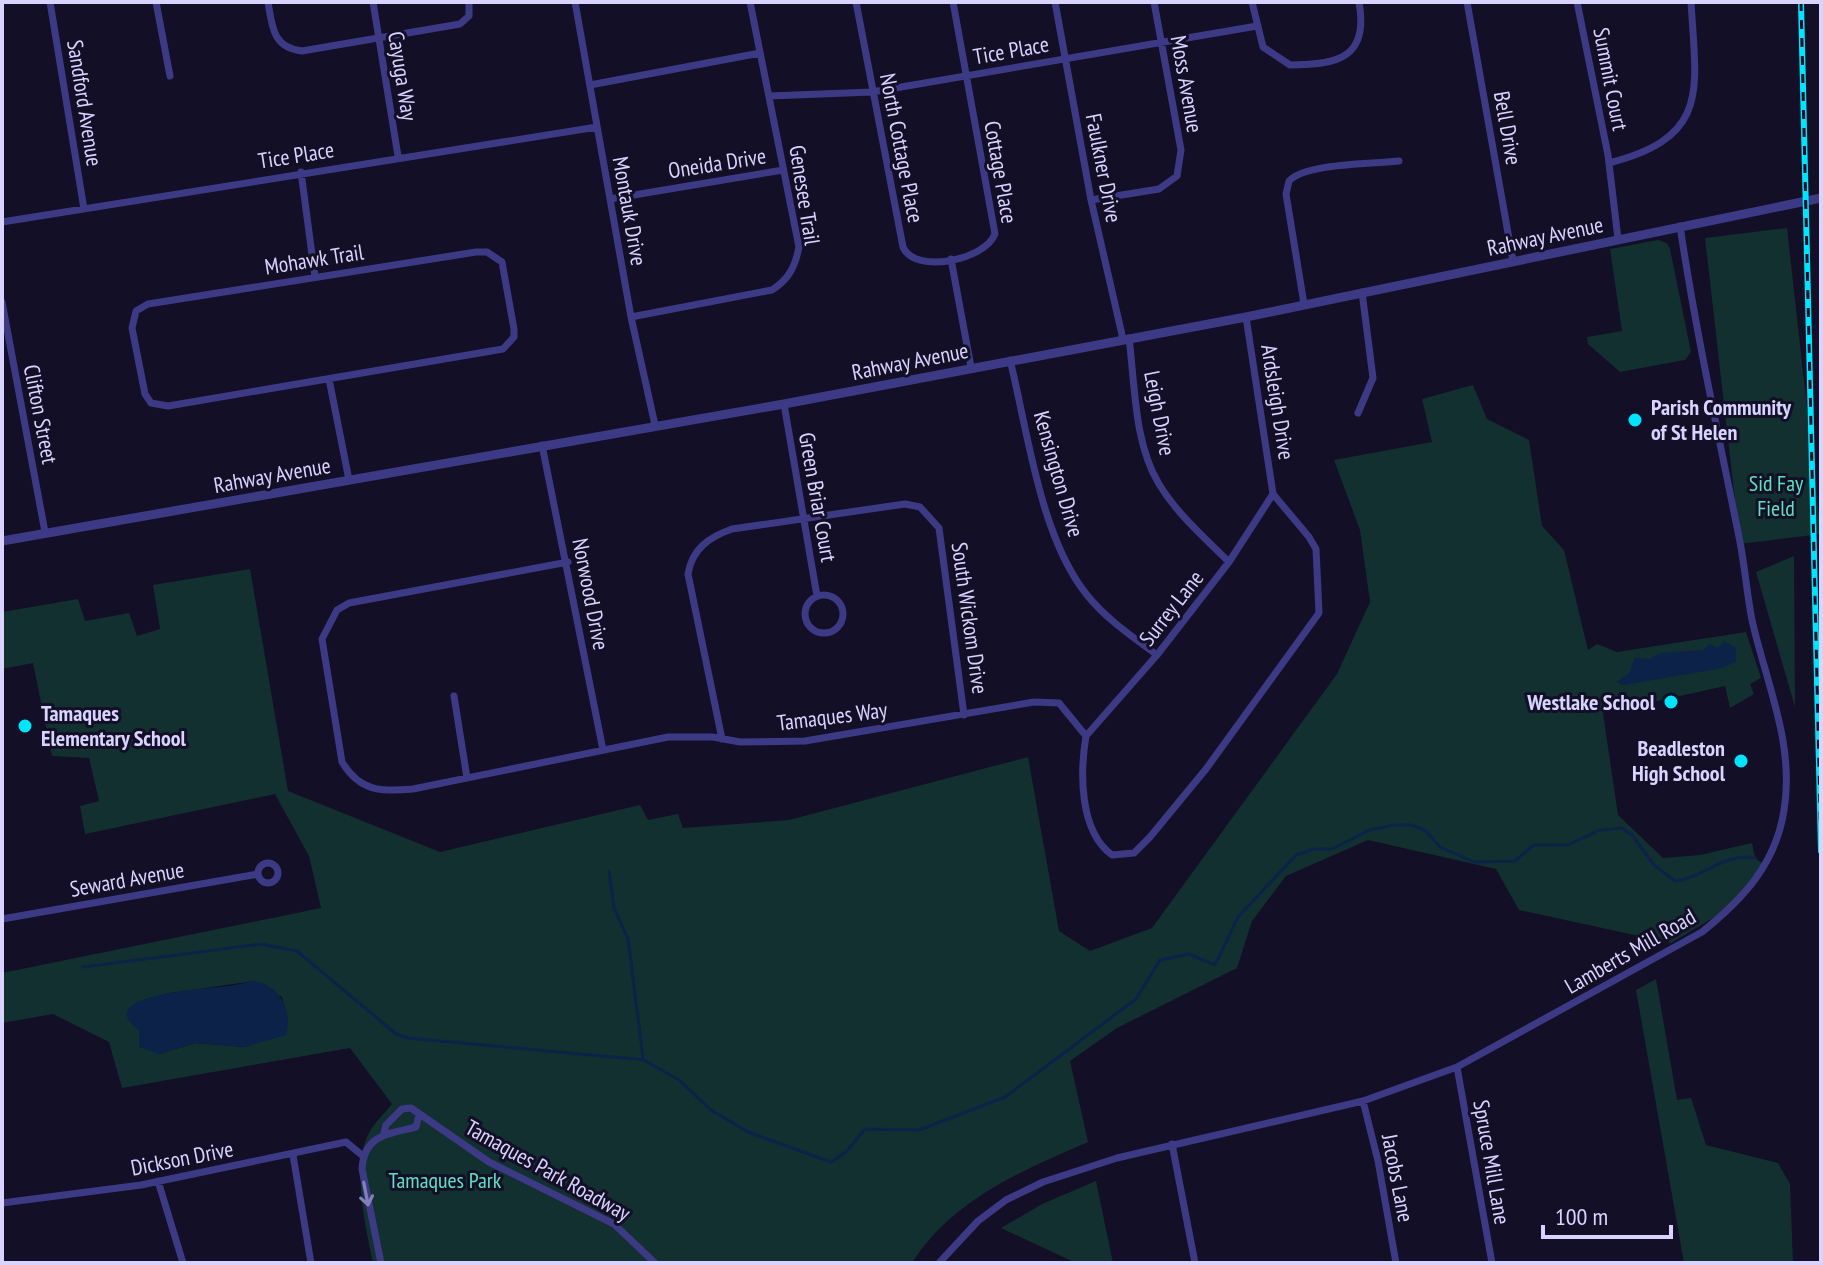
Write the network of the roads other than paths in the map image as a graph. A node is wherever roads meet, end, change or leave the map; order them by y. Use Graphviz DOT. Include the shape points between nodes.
graph roads {
  1 [pos="50,2"];
  2 [pos="156,2"];
  3 [pos="268,2"];
  4 [pos="373,2"];
  5 [pos="469,2"];
  6 [pos="575,2"];
  7 [pos="750,2"];
  8 [pos="856,2"];
  9 [pos="953,2"];
  10 [pos="1055,2"];
  11 [pos="1154,2"];
  12 [pos="1252,2"];
  13 [pos="1359,2"];
  14 [pos="1467,2"];
  15 [pos="1577,2"];
  16 [pos="1691,2"];
  17 [pos="1257,26"];
  18 [pos="379,38"];
  19 [pos="1161,43"];
  20 [pos="760,53"];
  21 [pos="1065,59"];
  22 [pos="170,76"];
  23 [pos="966,76"];
  24 [pos="590,85"];
  25 [pos="872,92"];
  26 [pos="769,96"];
  27 [pos="597,127"];
  28 [pos="398,156"];
  29 [pos="1399,161"];
  30 [pos="1609,163"];
  31 [pos="783,170"];
  32 [pos="301,172"];
  33 [pos="1821,198"];
  34 [pos="610,199"];
  35 [pos="1091,200"];
  36 [pos="84,209"];
  37 [pos="2,222"];
  38 [pos="1680,226"];
  39 [pos="1618,239"];
  40 [pos="951,259"];
  41 [pos="1513,261"];
  42 [pos="315,277"];
  43 [pos="1362,292"];
  44 [pos="2,302"];
  45 [pos="1304,304"];
  46 [pos="631,317"];
  47 [pos="1246,317"];
  48 [pos="1126,339"];
  49 [pos="1010,360"];
  50 [pos="12,361"];
  51 [pos="2,363"];
  52 [pos="971,367"];
  53 [pos="329,379"];
  54 [pos="784,404"];
  55 [pos="1358,413"];
  56 [pos="655,425"];
  57 [pos="542,445"];
  58 [pos="349,480"];
  59 [pos="1273,494"];
  60 [pos="805,518"];
  61 [pos="45,532"];
  62 [pos="2,541"];
  63 [pos="568,562"];
  64 [pos="1229,562"];
  65 [pos="817,596"];
  66 [pos="1157,655"];
  67 [pos="454,696"];
  68 [pos="964,715"];
  69 [pos="1086,736"];
  70 [pos="722,739"];
  71 [pos="603,750"];
  72 [pos="467,778"];
  73 [pos="258,874"];
  74 [pos="2,919"];
  75 [pos="1457,1067"];
  76 [pos="1363,1101"];
  77 [pos="419,1115"];
  78 [pos="384,1133"];
  79 [pos="1172,1144"];
  80 [pos="293,1155"];
  81 [pos="363,1156"];
  82 [pos="158,1181"];
  83 [pos="2,1203"];
  84 [pos="183,1263"];
  85 [pos="311,1263"];
  86 [pos="381,1263"];
  87 [pos="655,1263"];
  88 [pos="939,1263"];
  89 [pos="1195,1263"];
  90 [pos="1396,1263"];
  91 [pos="1492,1263"];
  1 -- 36 [label="street, Sandford Avenue"];
  2 -- 22 [label="street"];
  3 -- 18 [label="street" via="274,34 289,50"];
  4 -- 18 [label="street, Cayuga Way"];
  5 -- 18 [label="street" via="469,16 460,24"];
  6 -- 24 [label="street, Montauk Drive"];
  7 -- 20 [label="street, Genesee Trail"];
  8 -- 25 [label="street, North Cottage Place"];
  9 -- 23 [label="street, Cottage Place"];
  10 -- 21 [label="street, Faulkner Drive"];
  11 -- 19 [label="street, Moss Avenue"];
  12 -- 17 [label="street"];
  13 -- 17 [label="street" via="1362,35 1343,57 1290,65 1263,47"];
  14 -- 41 [label="street, Bell Drive"];
  15 -- 30 [label="street, Summit Court"];
  16 -- 30 [label="street, Summit Court" via="1696,90 1688,118 1641,155"];
  17 -- 19 [label="street, Tice Place"];
  18 -- 28 [label="street, Cayuga Way"];
  19 -- 21 [label="street, Tice Place"];
  19 -- 35 [label="street, Moss Avenue" via="1181,150 1177,176 1159,189"];
  20 -- 24 [label="street"];
  20 -- 26 [label="street, Genesee Trail"];
  21 -- 23 [label="street, Tice Place"];
  21 -- 35 [label="street, Faulkner Drive"];
  23 -- 25 [label="street, Tice Place"];
  23 -- 40 [label="street, Cottage Place" via="995,234 981,252"];
  24 -- 27 [label="street, Montauk Drive"];
  25 -- 26 [label="street, Tice Place"];
  25 -- 40 [label="street, North Cottage Place" via="906,253 916,261"];
  26 -- 31 [label="street, Genesee Trail"];
  27 -- 28 [label="street, Tice Place"];
  27 -- 34 [label="street, Montauk Drive"];
  28 -- 32 [label="street, Tice Place"];
  29 -- 45 [label="street" via="1299,173 1289,181 1286,194"];
  30 -- 39 [label="street, Summit Court"];
  31 -- 34 [label="street, Oneida Drive"];
  31 -- 46 [label="street, Genesee Trail" via="799,247 784,282 772,290"];
  32 -- 36 [label="street, Tice Place"];
  32 -- 42 [label="street"];
  33 -- 38 [label="street, Rahway Avenue"];
  34 -- 46 [label="street, Montauk Drive"];
  35 -- 48 [label="street, Faulkner Drive"];
  36 -- 37 [label="street, Tice Place"];
  38 -- 39 [label="street, Rahway Avenue"];
  38 -- 75 [label="street, Lamberts Mill Road" via="1751,616 1785,746 1785,802 1777,841 1746,893 1702,932"];
  39 -- 41 [label="street, Rahway Avenue"];
  40 -- 52 [label="street"];
  41 -- 43 [label="street, Rahway Avenue"];
  42 -- 53 [label="street, Mohawk Trail" via="148,304 136,311 132,328 151,403 168,406"];
  42 -- 53 [label="street, Mohawk Trail" via="487,252 502,262 514,329 503,349"];
  43 -- 45 [label="street, Rahway Avenue"];
  43 -- 55 [label="street" via="1373,378"];
  44 -- 50 [label="street, Clifton Street"];
  45 -- 47 [label="street, Rahway Avenue"];
  46 -- 56 [label="street, Montauk Drive"];
  47 -- 48 [label="street, Rahway Avenue"];
  47 -- 59 [label="street, Ardsleigh Drive"];
  48 -- 49 [label="street, Rahway Avenue"];
  48 -- 64 [label="street, Leigh Drive" via="1143,447 1158,483"];
  49 -- 52 [label="street, Rahway Avenue"];
  49 -- 66 [label="street, Kensington Drive" via="1045,503 1064,557 1086,594"];
  50 -- 51 [label="street"];
  50 -- 61 [label="street, Clifton Street"];
  52 -- 54 [label="street, Rahway Avenue"];
  53 -- 58 [label="street"];
  54 -- 56 [label="street, Rahway Avenue"];
  54 -- 60 [label="street, Green Briar Court"];
  56 -- 57 [label="street, Rahway Avenue"];
  57 -- 58 [label="street, Rahway Avenue"];
  57 -- 63 [label="street, Norwood Drive"];
  58 -- 61 [label="street, Rahway Avenue"];
  59 -- 64 [label="street, Surrey Lane"];
  59 -- 69 [label="street" via="1316,549 1319,613 1206,769 1134,853 1112,855 1102,848 1090,822 1083,777"];
  60 -- 65 [label="street, Green Briar Court"];
  60 -- 68 [label="street, South Wickom Drive" via="905,504 930,515 939,528"];
  60 -- 70 [label="street, South Wickom Drive" via="732,529 714,536 691,559 688,574"];
  61 -- 62 [label="street, Rahway Avenue"];
  63 -- 71 [label="street, Norwood Drive"];
  63 -- 72 [label="street, Tamaques Way" via="349,603 328,624 322,639 324,656 342,762 349,774 380,792"];
  64 -- 66 [label="street, Surrey Lane"];
  65 -- 65 [label="street" via="808,603 805,620 818,632 831,632 842,618 841,606 833,597"];
  66 -- 69 [label="street, Surrey Lane"];
  67 -- 72 [label="street"];
  68 -- 69 [label="street, Tamaques Way" via="1034,702 1059,703"];
  68 -- 70 [label="street, Tamaques Way" via="805,741"];
  70 -- 71 [label="street, Tamaques Way" via="668,737"];
  71 -- 72 [label="street, Tamaques Way"];
  73 -- 74 [label="street, Seward Avenue"];
  75 -- 76 [label="street, Lamberts Mill Road"];
  75 -- 91 [label="street, Spruce Mill Lane"];
  76 -- 79 [label="street, Lamberts Mill Road"];
  76 -- 90 [label="street, Jacobs Lane"];
  77 -- 78 [label="street" via="416,1127"];
  77 -- 78 [label="street" via="404,1107"];
  77 -- 87 [label="street, Tamaques Park Roadway" via="489,1162 614,1224"];
  78 -- 81 [label="street"];
  79 -- 88 [label="street, Lamberts Mill Road" via="1031,1188 978,1221"];
  79 -- 89 [label="street"];
  80 -- 81 [label="street, Dickson Drive" via="346,1142"];
  80 -- 82 [label="street, Dickson Drive"];
  80 -- 85 [label="street"];
  81 -- 86 [label="street, one-way"];
  82 -- 83 [label="street, Dickson Drive"];
  82 -- 84 [label="street"];
}
